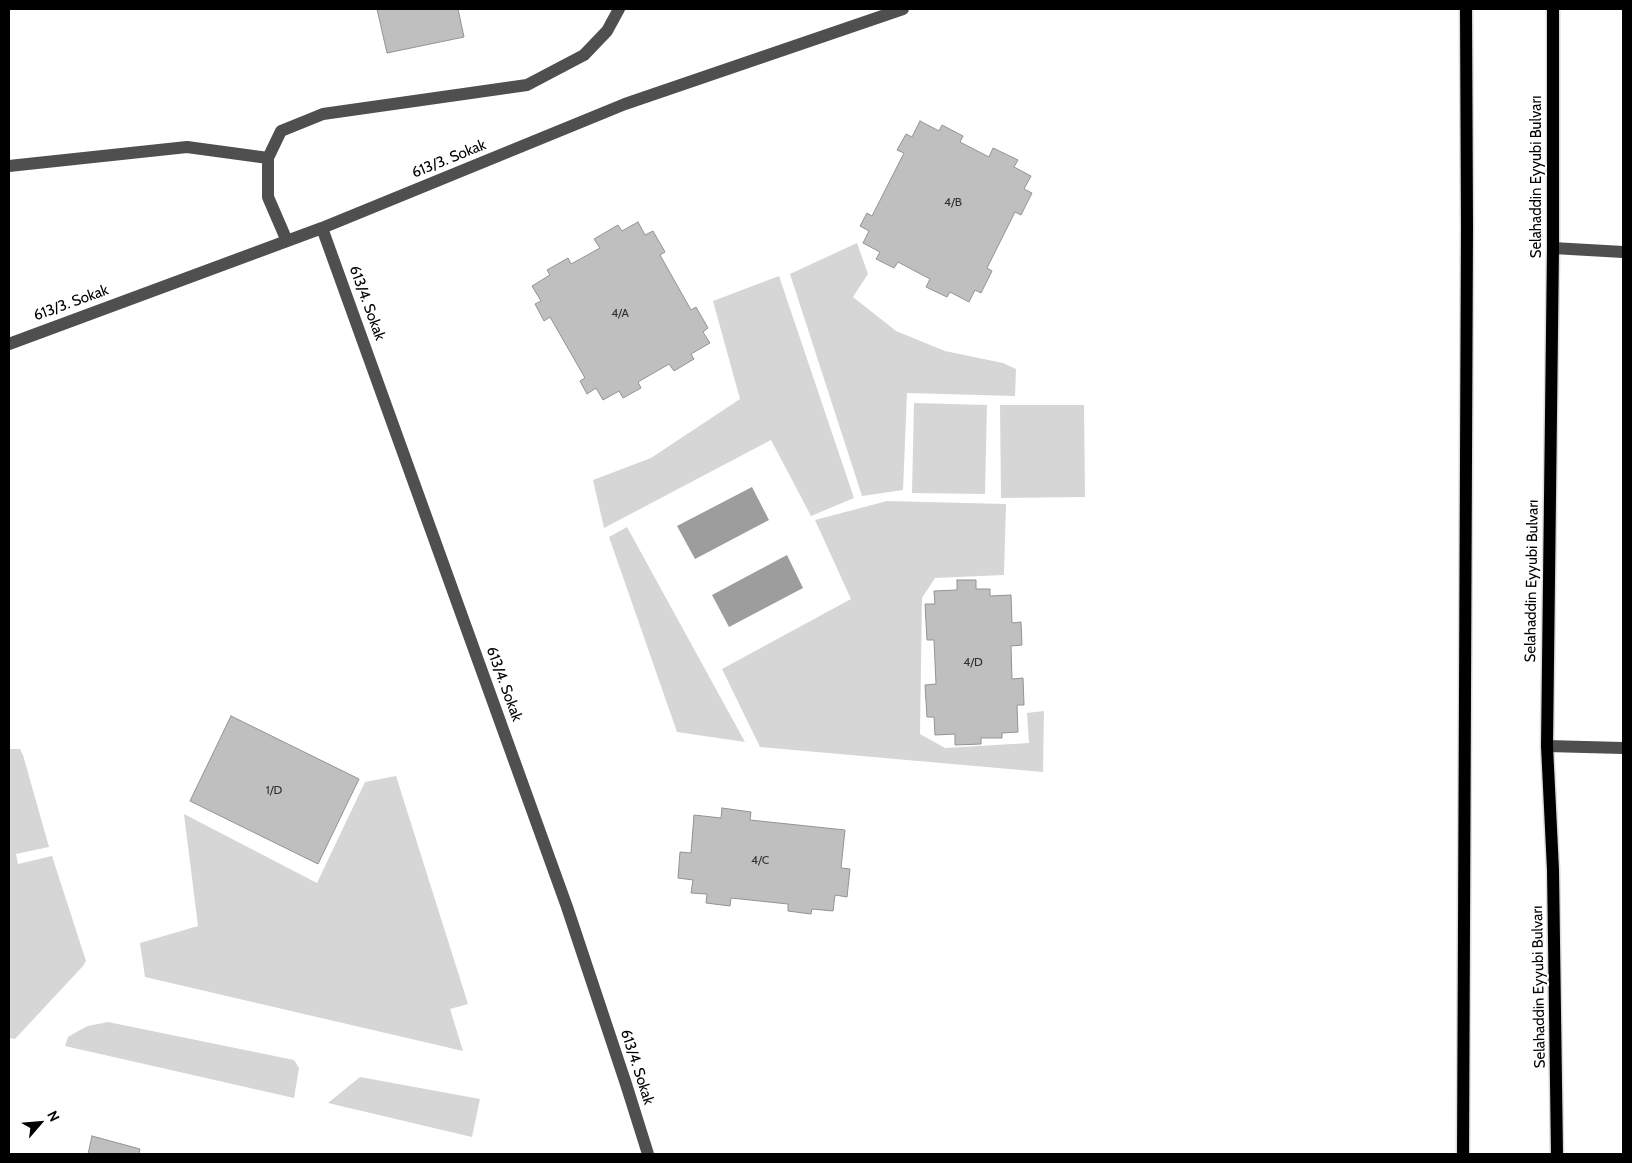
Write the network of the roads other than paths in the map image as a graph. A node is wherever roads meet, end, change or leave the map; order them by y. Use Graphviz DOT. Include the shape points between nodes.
graph roads {
  1 [pos="619,9"];
  2 [pos="901,9"];
  3 [pos="1466,9"];
  4 [pos="1553,9"];
  5 [pos="268,158"];
  6 [pos="9,166"];
  7 [pos="322,228"];
  8 [pos="287,241"];
  9 [pos="1553,248"];
  10 [pos="1623,252"];
  11 [pos="9,344"];
  12 [pos="1546,746"];
  13 [pos="1623,748"];
  14 [pos="648,1154"];
  15 [pos="1463,1154"];
  16 [pos="1557,1154"];
  1 -- 5 [label="street" via="607,31 584,55 527,85 323,114 281,131"];
  2 -- 7 [label="street, 613/3. Sokak" via="625,104"];
  3 -- 15 [label="main road"];
  4 -- 9 [label="main road, Selahaddin Eyyubi Bulvarı"];
  5 -- 6 [label="street" via="187,147"];
  5 -- 8 [label="street" via="268,197"];
  7 -- 8 [label="street, 613/3. Sokak"];
  7 -- 14 [label="street, 613/4. Sokak" via="566,907"];
  8 -- 11 [label="street, 613/3. Sokak"];
  9 -- 10 [label="street"];
  9 -- 12 [label="main road, Selahaddin Eyyubi Bulvarı"];
  12 -- 13 [label="street"];
  12 -- 16 [label="main road, Selahaddin Eyyubi Bulvarı" via="1554,870"];
}
